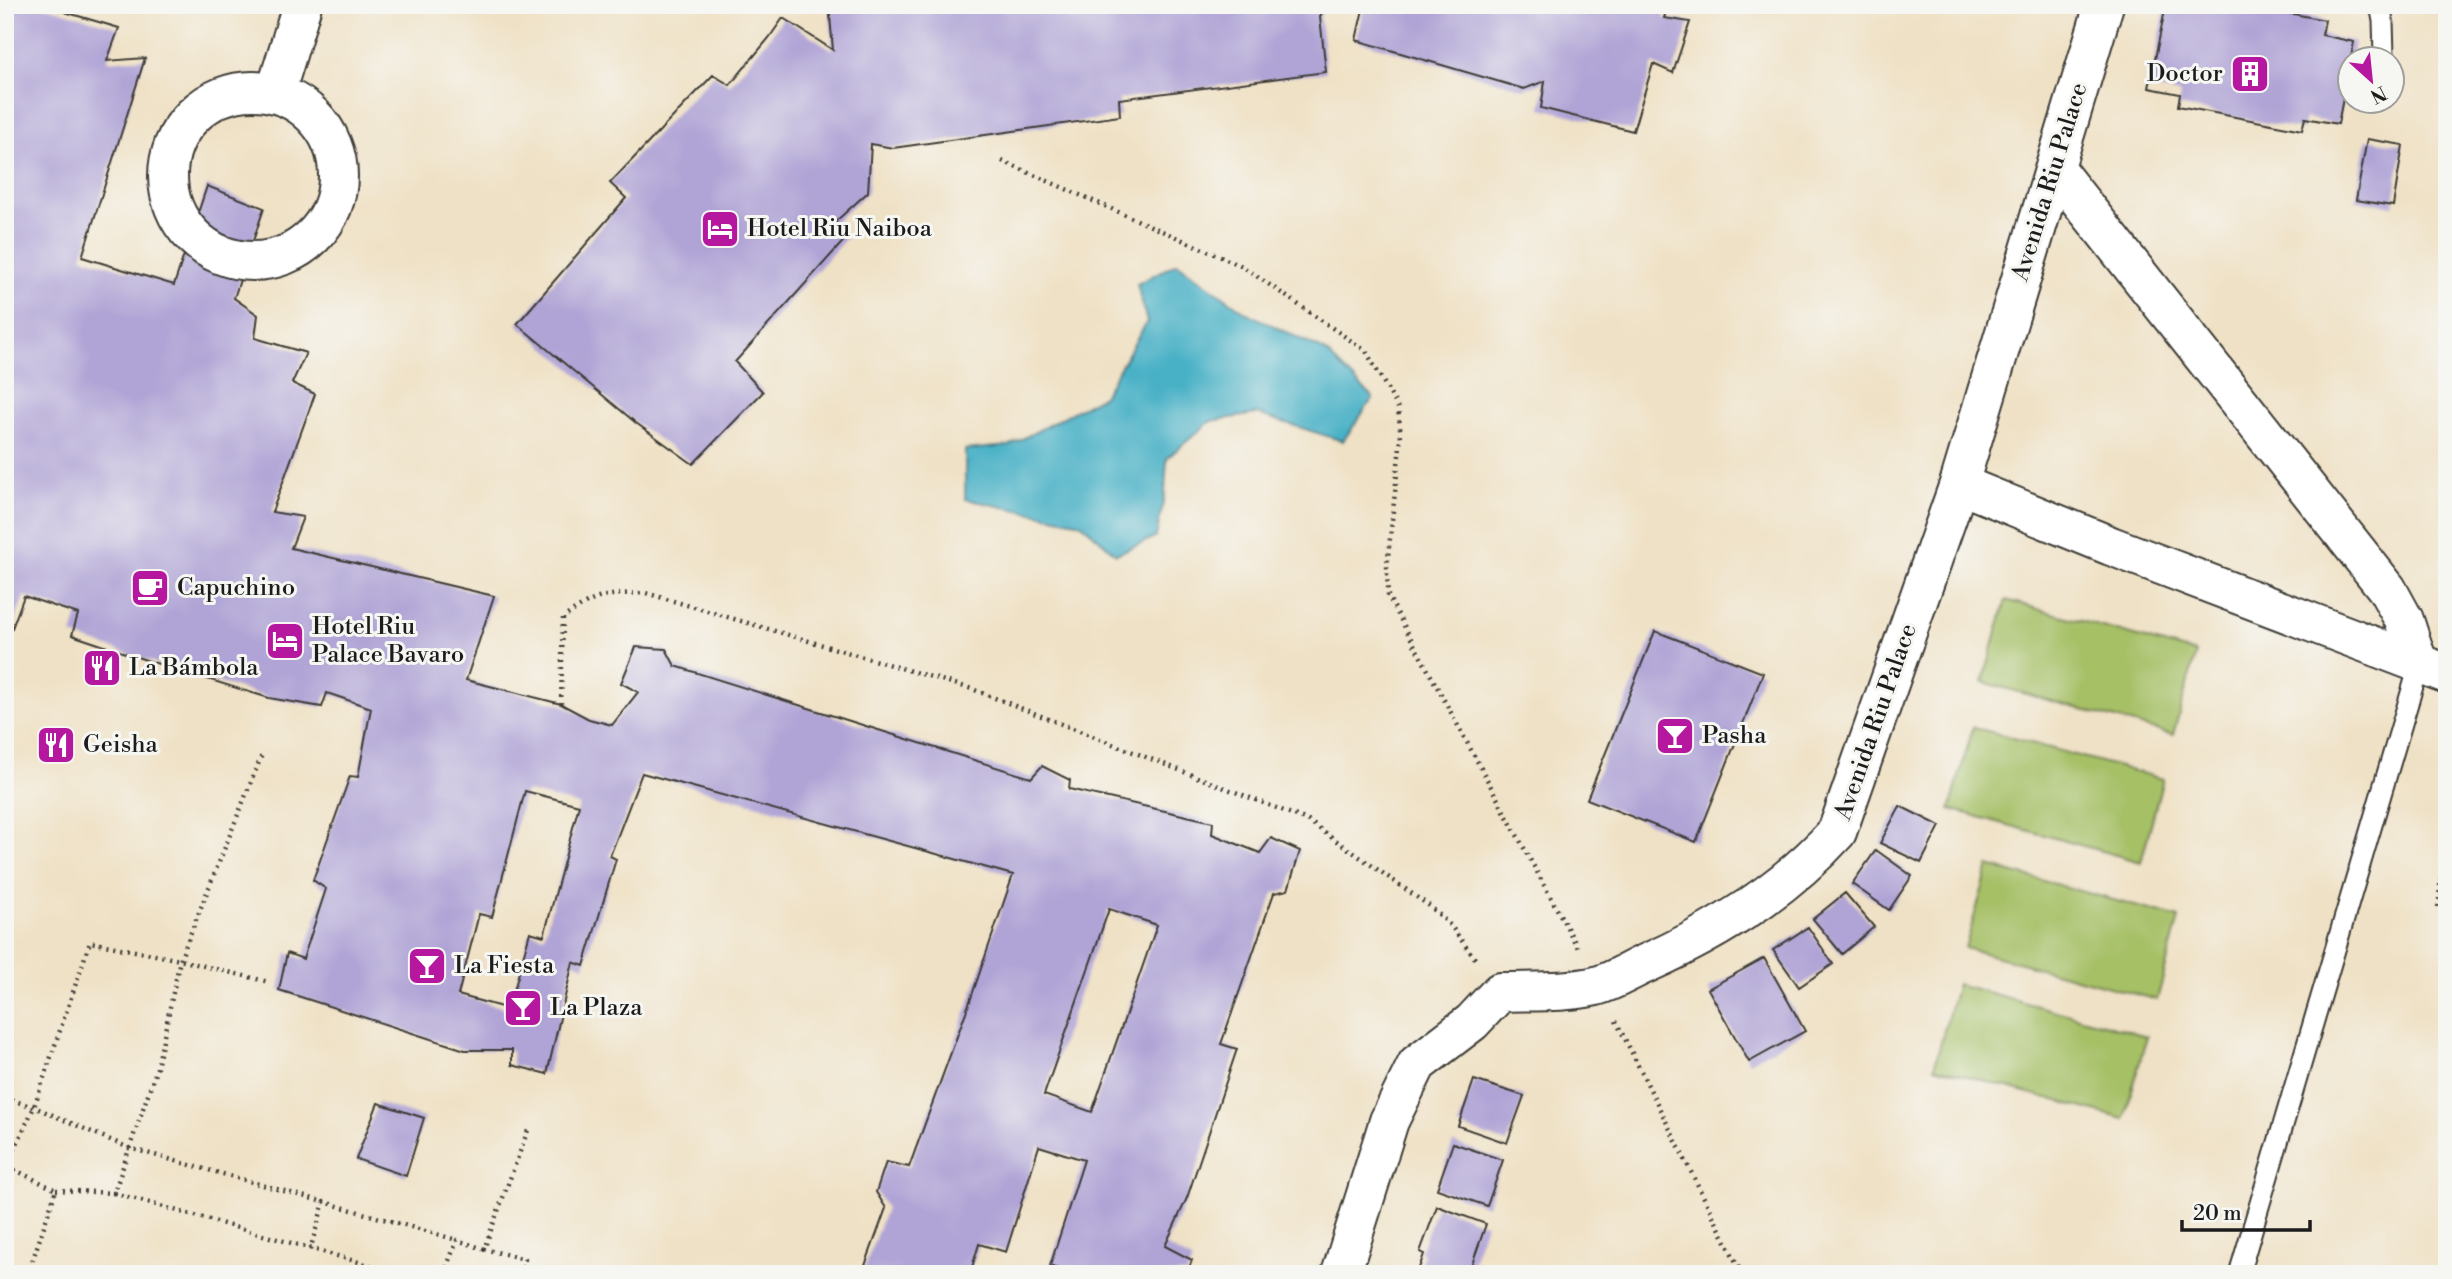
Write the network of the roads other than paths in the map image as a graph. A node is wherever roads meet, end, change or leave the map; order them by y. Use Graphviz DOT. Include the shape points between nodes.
graph roads {
  1 [pos="302,5"];
  2 [pos="2104,5"];
  3 [pos="2380,5"];
  4 [pos="2384,46"];
  5 [pos="275,94"];
  6 [pos="2054,169"];
  7 [pos="1959,484"];
  8 [pos="2433,670"];
  9 [pos="1341,1274"];
  10 [pos="2239,1274"];
  1 -- 5 [label="street"];
  2 -- 6 [label="street, Avenida Riu Palace"];
  3 -- 4 [label="lane"];
  5 -- 5 [label="street" via="247,92 219,98 195,114 177,137 168,164 170,193 179,220 197,242 221,256 248,262 276,258 302,247 322,227 334,203 339,176 335,148 321,124 301,105"];
  6 -- 7 [label="street, Avenida Riu Palace"];
  6 -- 8 [label="street" via="2387,589"];
  7 -- 8 [label="street"];
  7 -- 9 [label="street, Avenida Riu Palace" via="1837,832 1812,859 1743,913 1680,948 1598,985 1565,991 1500,992 1472,1022 1418,1064 1388,1122"];
  8 -- 10 [label="lane"];
}
